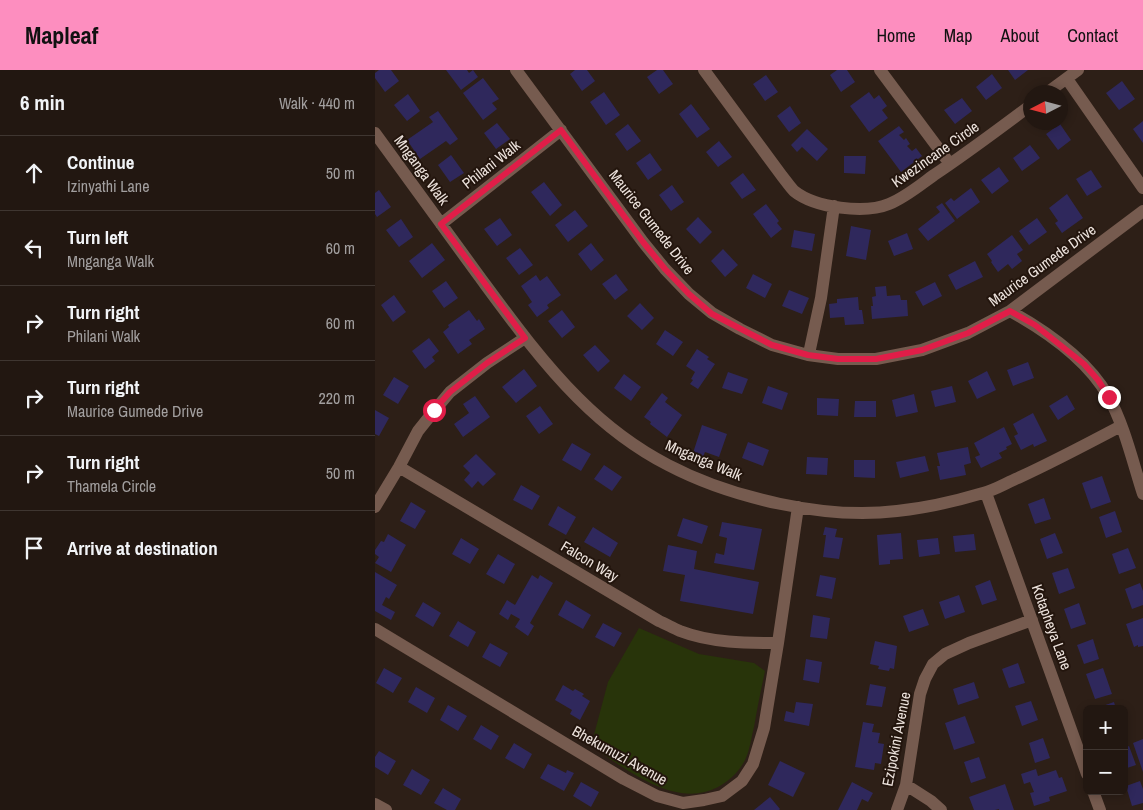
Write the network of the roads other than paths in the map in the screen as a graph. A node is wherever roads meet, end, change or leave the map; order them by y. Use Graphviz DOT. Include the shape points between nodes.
graph roads {
  1 [pos="517,70"];
  2 [pos="704,70"];
  3 [pos="880,70"];
  4 [pos="1078,70"];
  5 [pos="1067,79"];
  6 [pos="1058,85"];
  7 [pos="1023,111"];
  8 [pos="561,130"];
  9 [pos="375,133"];
  10 [pos="950,164"];
  11 [pos="1143,188"];
  12 [pos="834,206"];
  13 [pos="1143,211"];
  14 [pos="441,224"];
  15 [pos="1010,311"];
  16 [pos="525,338"];
  17 [pos="808,355"];
  18 [pos="1121,426"];
  19 [pos="399,467"];
  20 [pos="986,492"];
  21 [pos="1143,492"];
  22 [pos="375,507"];
  23 [pos="798,507"];
  24 [pos="1032,620"];
  25 [pos="375,629"];
  26 [pos="778,643"];
  27 [pos="1083,763"];
  28 [pos="906,785"];
  29 [pos="1094,795"];
  30 [pos="897,810"];
  31 [pos="941,810"];
  32 [pos="1100,810"];
  1 -- 8 [label="street, Maurice Gumede Drive"];
  2 -- 12 [label="street, Kwezincane Circle" via="794,190 808,199"];
  3 -- 10 [label="street"];
  4 -- 5 [label="street"];
  5 -- 6 [label="street"];
  5 -- 11 [label="street"];
  7 -- 10 [label="street, Kwezincane Circle"];
  8 -- 14 [label="street, Philani Walk"];
  8 -- 17 [label="street, Maurice Gumede Drive" via="643,242 689,294 712,314 740,329 772,345"];
  9 -- 14 [label="street, Mnganga Walk"];
  10 -- 12 [label="street, Kwezincane Circle" via="889,204 873,209"];
  12 -- 17 [label="street" via="821,298"];
  13 -- 15 [label="street, Maurice Gumede Drive"];
  14 -- 16 [label="street, Mnganga Walk"];
  15 -- 17 [label="street, Maurice Gumede Drive" via="968,333 922,350 876,359"];
  15 -- 18 [label="street" via="1035,325 1084,364 1109,397"];
  16 -- 19 [label="street" via="450,392 418,431"];
  16 -- 23 [label="street, Mnganga Walk" via="578,398 635,445 712,484"];
  18 -- 20 [label="street, Mnganga Walk"];
  18 -- 21 [label="street"];
  19 -- 22 [label="street"];
  19 -- 26 [label="street, Falcon Way" via="681,632 716,640"];
  20 -- 23 [label="street, Mnganga Walk" via="896,511 833,511"];
  20 -- 24 [label="street, Kotapheya Lane"];
  23 -- 26 [label="street, Bhekumuzi Avenue"];
  24 -- 27 [label="street, Kotapheya Lane"];
  24 -- 28 [label="street, Ezipokini Avenue" via="969,643 945,654 933,664 920,694"];
  25 -- 26 [label="street, Bhekumuzi Avenue" via="624,779 657,796 683,803 721,796 742,780 753,764 764,728"];
  28 -- 30 [label="street, Ezipokini Avenue"];
  28 -- 31 [label="street"];
  29 -- 32 [label="street"];
}
